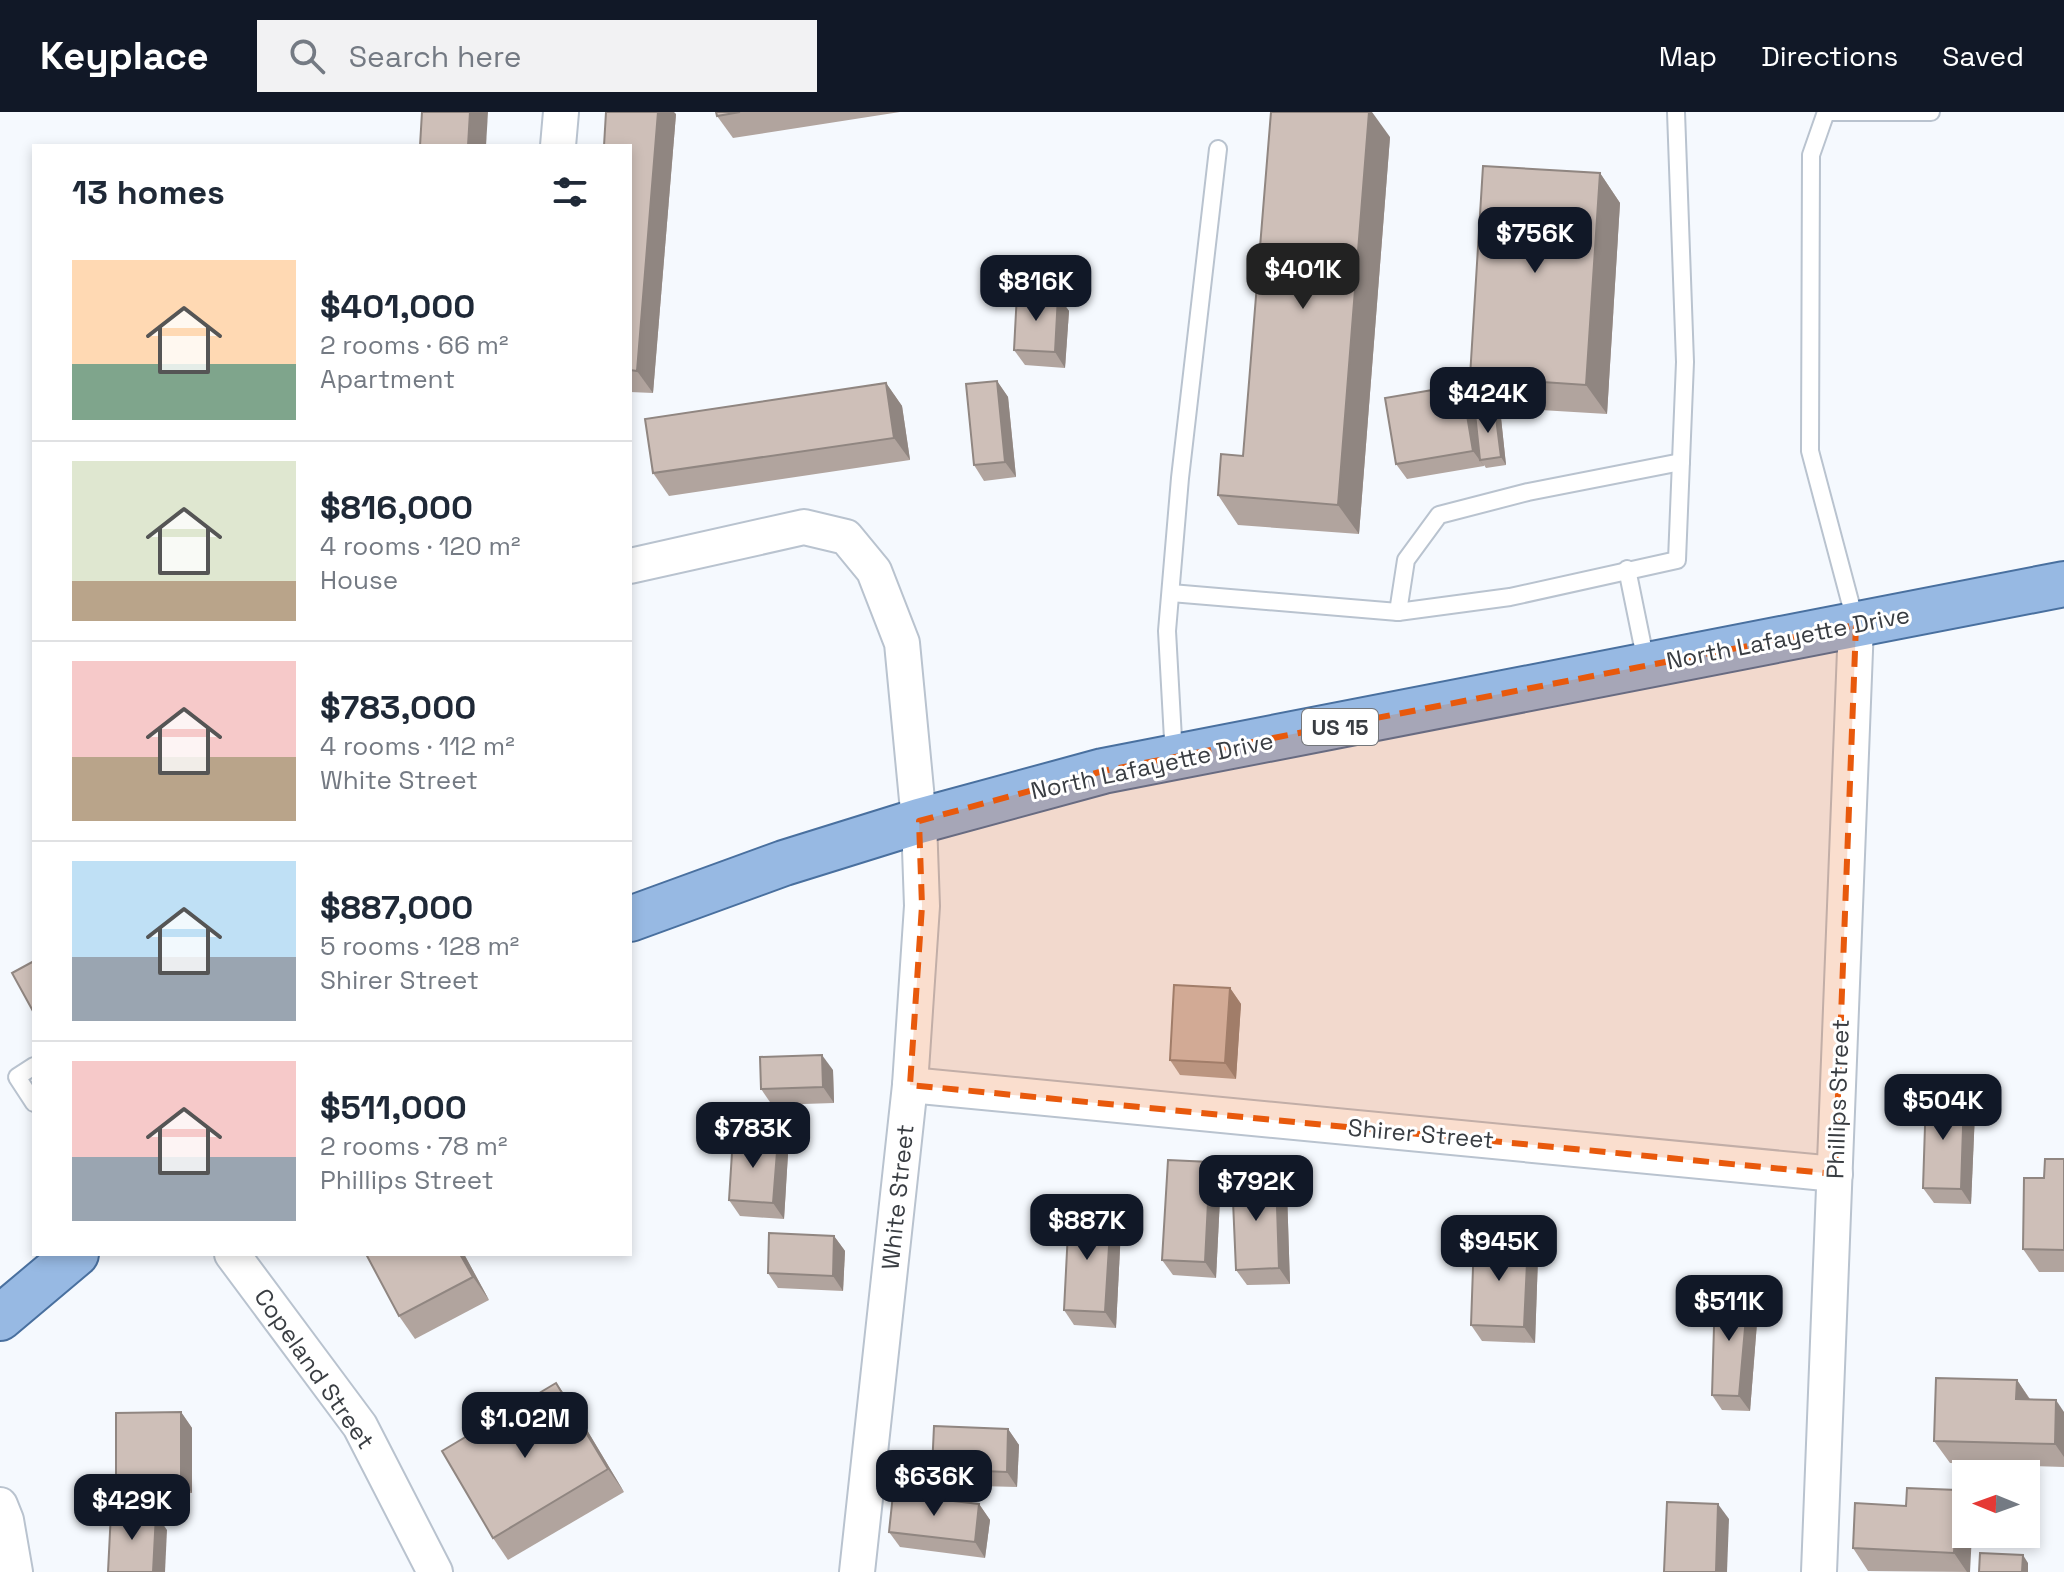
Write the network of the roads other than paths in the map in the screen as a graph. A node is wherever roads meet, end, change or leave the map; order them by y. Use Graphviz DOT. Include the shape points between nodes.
graph roads {
  1 [pos="561,112"];
  2 [pos="1676,112"];
  3 [pos="1931,112"];
  4 [pos="558,144"];
  5 [pos="1218,149"];
  6 [pos="1681,462"];
  7 [pos="632,566"];
  8 [pos="1627,569"];
  9 [pos="2064,584"];
  10 [pos="1171,593"];
  11 [pos="1398,612"];
  12 [pos="1856,625"];
  13 [pos="1646,666"];
  14 [pos="1174,758"];
  15 [pos="919,821"];
  16 [pos="632,918"];
  17 [pos="32,1067"];
  18 [pos="910,1085"];
  19 [pos="32,1100"];
  20 [pos="1835,1174"];
  21 [pos="74,1256"];
  22 [pos="233,1256"];
  23 [pos="0,1318"];
  24 [pos="0,1505"];
  25 [pos="15,1572"];
  26 [pos="435,1572"];
  27 [pos="857,1572"];
  28 [pos="1819,1572"];
  1 -- 4 [label="street"];
  2 -- 6 [label="lane" via="1685,362"];
  3 -- 12 [label="lane" via="1826,112 1811,155 1810,451"];
  5 -- 10 [label="lane"];
  6 -- 8 [label="lane" via="1677,560"];
  6 -- 11 [label="lane" via="1439,515 1406,560"];
  7 -- 15 [label="street, White Street" via="804,527 846,537 874,571 902,643"];
  8 -- 11 [label="lane" via="1510,597"];
  8 -- 13 [label="lane"];
  9 -- 12 [label="main road, North Lafayette Drive / US 15"];
  10 -- 11 [label="lane"];
  10 -- 14 [label="lane" via="1167,631"];
  12 -- 13 [label="main road, North Lafayette Drive / US 15"];
  12 -- 20 [label="street, Phillips Street"];
  13 -- 14 [label="main road, North Lafayette Drive / US 15"];
  14 -- 15 [label="main road, North Lafayette Drive / US 15" via="1103,771"];
  15 -- 16 [label="main road, North Lafayette Drive / US 15"];
  15 -- 18 [label="street, White Street" via="922,906"];
  17 -- 19 [label="lane" via="17,1077"];
  18 -- 20 [label="street, Shirer Street"];
  18 -- 27 [label="street, White Street"];
  20 -- 28 [label="street, Phillips Street"];
  21 -- 23 [label="main road"];
  22 -- 26 [label="street, Copeland Street" via="360,1426"];
  24 -- 25 [label="street"];
}
